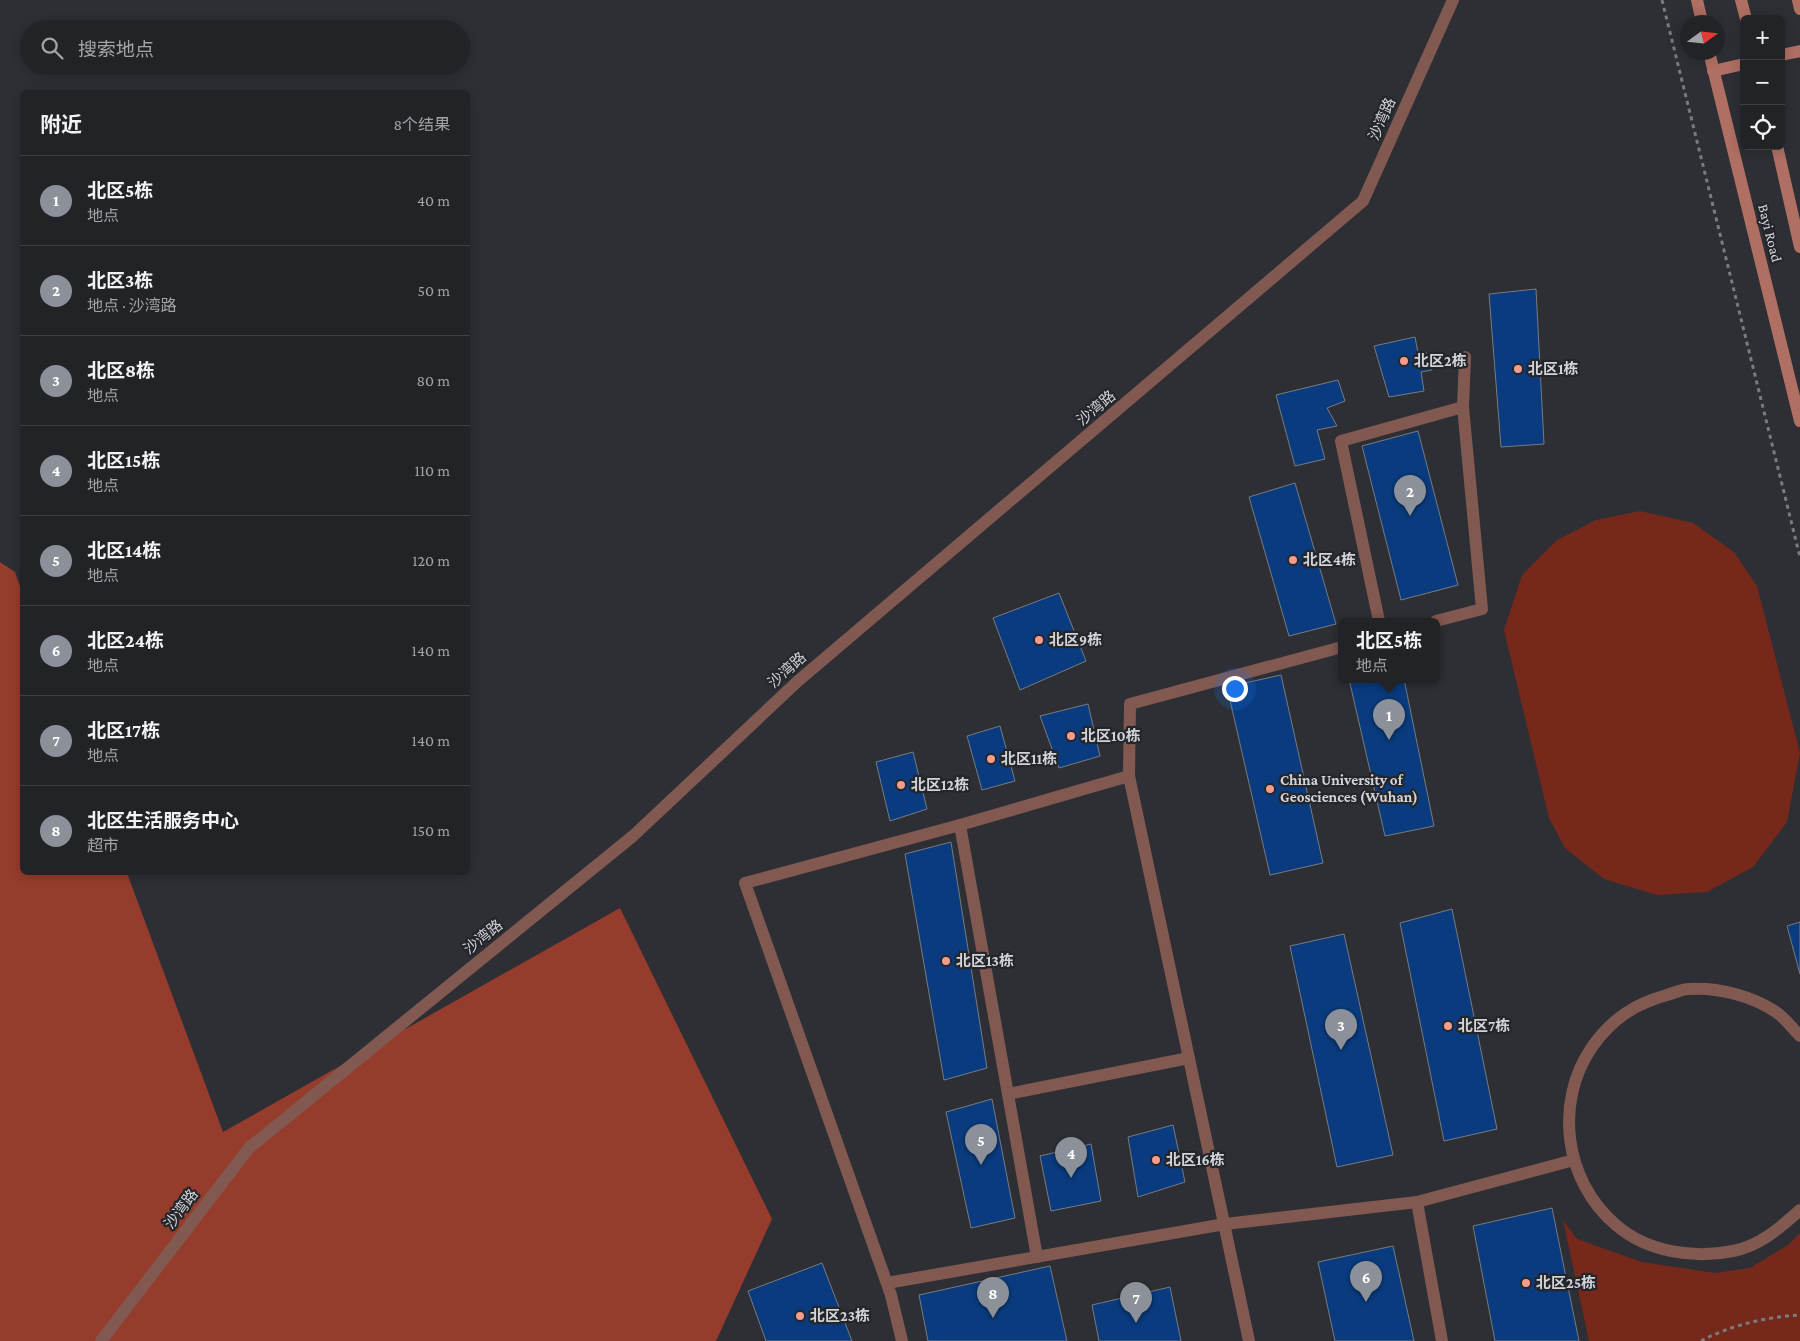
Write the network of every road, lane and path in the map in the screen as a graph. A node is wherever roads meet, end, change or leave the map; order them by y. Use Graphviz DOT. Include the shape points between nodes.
graph roads {
  1 [pos="1454,0"];
  2 [pos="1662,0"];
  3 [pos="1697,0"];
  4 [pos="1742,0"];
  5 [pos="1798,0"];
  6 [pos="1800,9"];
  7 [pos="1700,15"];
  8 [pos="1745,15"];
  9 [pos="1800,51"];
  10 [pos="1785,54"];
  11 [pos="1711,60"];
  12 [pos="1740,65"];
  13 [pos="1713,71"];
  14 [pos="1778,150"];
  15 [pos="1800,247"];
  16 [pos="1465,358"];
  17 [pos="1463,407"];
  18 [pos="1800,421"];
  19 [pos="1800,557"];
  20 [pos="1378,618"];
  21 [pos="1440,621"];
  22 [pos="1338,648"];
  23 [pos="1128,776"];
  24 [pos="960,826"];
  25 [pos="1800,1036"];
  26 [pos="1189,1058"];
  27 [pos="1008,1094"];
  28 [pos="1574,1160"];
  29 [pos="1417,1202"];
  30 [pos="1800,1210"];
  31 [pos="1225,1224"];
  32 [pos="1037,1257"];
  33 [pos="887,1283"];
  34 [pos="1800,1316"];
  35 [pos="101,1341"];
  36 [pos="902,1341"];
  37 [pos="1249,1341"];
  38 [pos="1442,1341"];
  39 [pos="1701,1341"];
  1 -- 35 [label="street, 沙湾路" via="1363,201 798,681 633,836 249,1148"];
  2 -- 19 [label="path"];
  3 -- 7 [label="main road"];
  4 -- 8 [label="main road"];
  5 -- 6 [label="main road"];
  9 -- 10 [label="main road"];
  11 -- 13 [label="main road, Bayi Road"];
  12 -- 13 [label="main road"];
  13 -- 18 [label="main road, Bayi Road"];
  14 -- 15 [label="main road, Bayi Road"];
  16 -- 17 [label="street"];
  17 -- 20 [label="street" via="1340,441"];
  17 -- 21 [label="street" via="1482,609"];
  22 -- 23 [label="street" via="1130,704"];
  23 -- 24 [label="street"];
  23 -- 26 [label="street"];
  24 -- 27 [label="street"];
  24 -- 33 [label="street" via="745,883"];
  25 -- 28 [label="street" via="1776,1012 1734,993 1689,989 1644,1001 1606,1027 1580,1064 1568,1109"];
  26 -- 27 [label="street"];
  26 -- 31 [label="street"];
  27 -- 32 [label="street"];
  28 -- 29 [label="street"];
  28 -- 30 [label="street" via="1588,1194 1616,1225 1652,1246 1693,1255 1735,1251 1773,1234"];
  29 -- 31 [label="street"];
  29 -- 38 [label="street"];
  31 -- 32 [label="street"];
  31 -- 37 [label="street"];
  32 -- 33 [label="street"];
  33 -- 36 [label="street"];
  34 -- 39 [label="path" via="1752,1322 1719,1331"];
}
